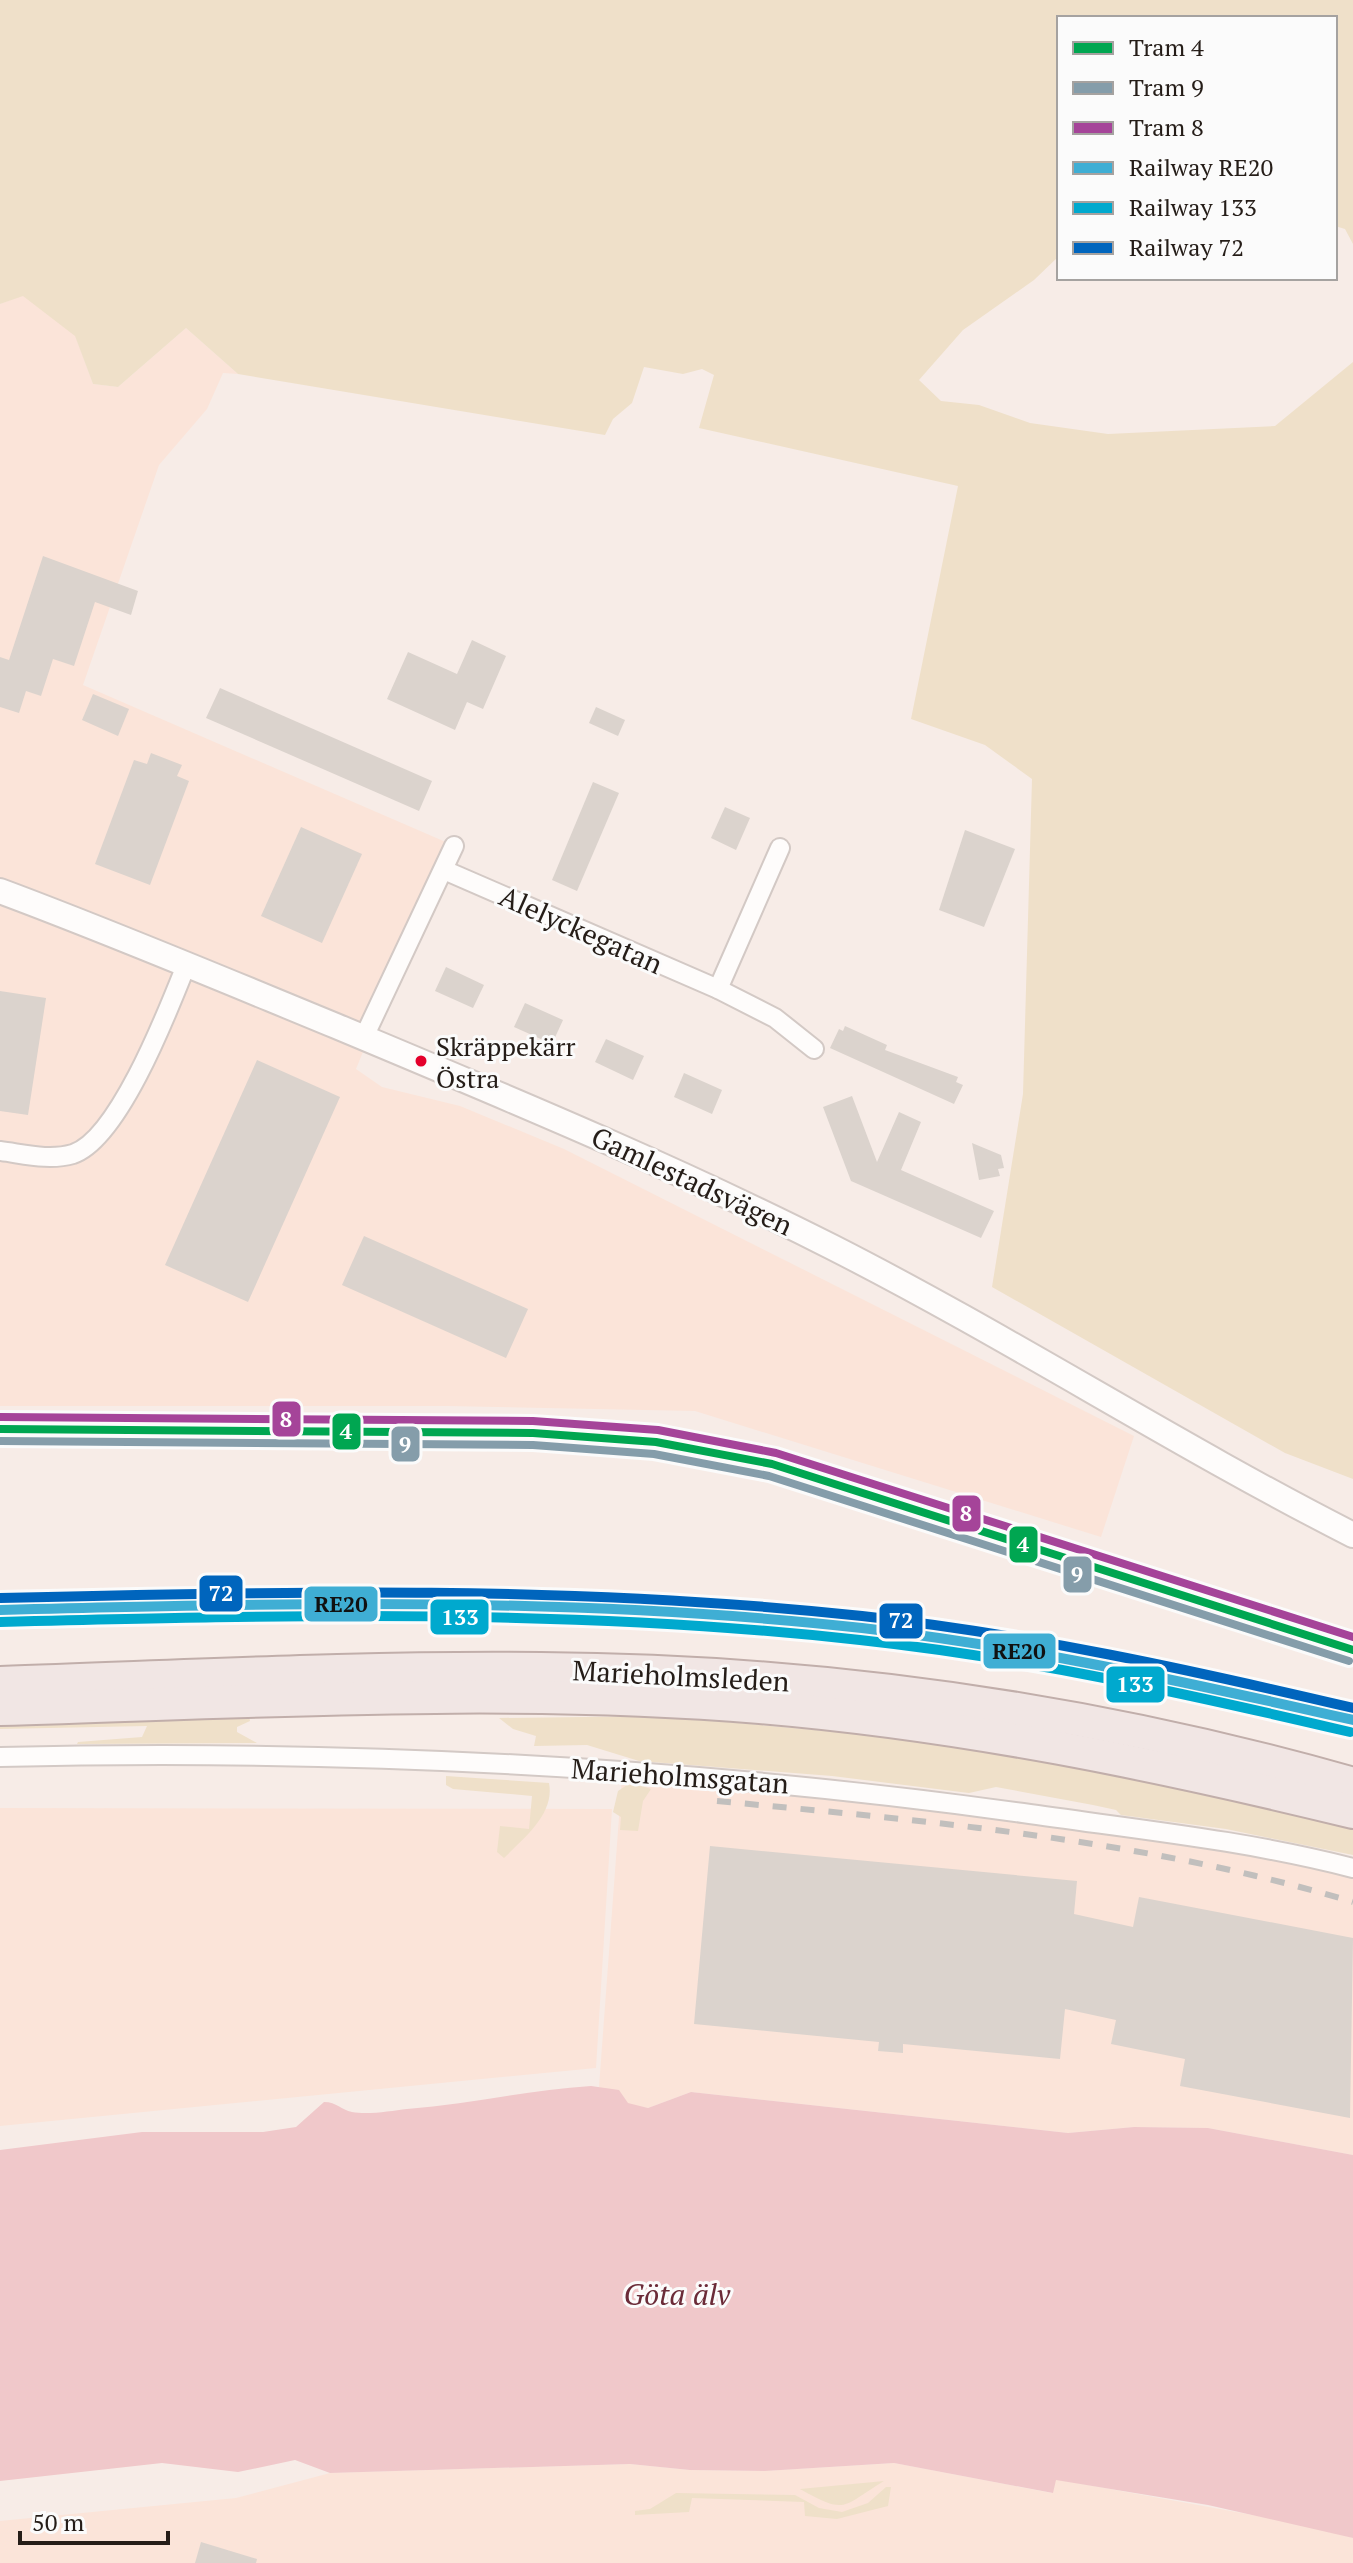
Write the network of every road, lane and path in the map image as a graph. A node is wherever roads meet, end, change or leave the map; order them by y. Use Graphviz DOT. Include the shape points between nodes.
graph roads {
  1 [pos="454,846"];
  2 [pos="780,848"];
  3 [pos="444,870"];
  4 [pos="0,891"];
  5 [pos="187,963"];
  6 [pos="718,989"];
  7 [pos="364,1037"];
  8 [pos="814,1049"];
  9 [pos="0,1151"];
  10 [pos="1353,1535"];
  11 [pos="0,1683"];
  12 [pos="0,1709"];
  13 [pos="0,1757"];
  14 [pos="1353,1784"];
  15 [pos="1353,1812"];
  16 [pos="1353,1868"];
  1 -- 3 [label="street"];
  2 -- 6 [label="street"];
  3 -- 6 [label="street, Alelyckegatan"];
  3 -- 7 [label="street"];
  4 -- 5 [label="street, Gamlestadsvägen"];
  5 -- 7 [label="street, Gamlestadsvägen"];
  5 -- 9 [label="street" via="110,1124 76,1153 55,1158"];
  6 -- 8 [label="street, Alelyckegatan" via="775,1018"];
  7 -- 10 [label="street, Gamlestadsvägen" via="555,1117 828,1245"];
  11 -- 14 [label="highway, Marieholmsleden" via="528,1669 765,1678 906,1693 1079,1721"];
  12 -- 15 [label="highway, Marieholmsleden" via="477,1697 759,1707 939,1727 1111,1755"];
  13 -- 16 [label="street, Marieholmsgatan" via="273,1755 748,1780 1175,1833"];
}
